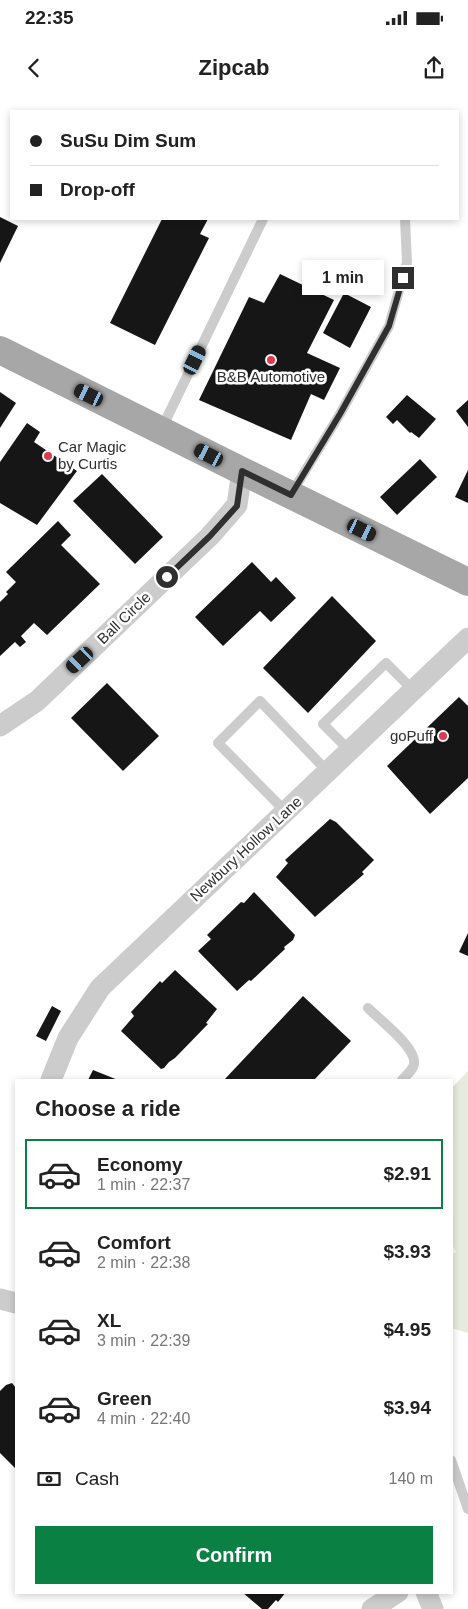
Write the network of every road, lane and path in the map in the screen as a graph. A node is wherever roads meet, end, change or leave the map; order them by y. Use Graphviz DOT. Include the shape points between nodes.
graph roads {
  1 [pos="263,220"];
  2 [pos="405,220"];
  3 [pos="0,350"];
  4 [pos="160,430"];
  5 [pos="242,471"];
  6 [pos="291,495"];
  7 [pos="468,582"];
  8 [pos="468,638"];
  9 [pos="414,691"];
  10 [pos="0,726"];
  11 [pos="350,751"];
  12 [pos="328,772"];
  13 [pos="286,812"];
  14 [pos="368,1008"];
  15 [pos="51,1079"];
  16 [pos="403,1079"];
  17 [pos="0,1299"];
  18 [pos="15,1303"];
  19 [pos="453,1466"];
  20 [pos="468,1509"];
  21 [pos="395,1594"];
  22 [pos="427,1594"];
  23 [pos="372,1609"];
  24 [pos="433,1609"];
  1 -- 4 [label="lane"];
  2 -- 6 [label="lane" via="408,262 389,326"];
  3 -- 4 [label="main road"];
  4 -- 5 [label="main road"];
  5 -- 6 [label="main road"];
  5 -- 10 [label="street, Ball Circle" via="237,506 210,536 37,701"];
  6 -- 7 [label="main road"];
  8 -- 9 [label="street, Newbury Hollow Lane"];
  9 -- 11 [label="street, Newbury Hollow Lane"];
  9 -- 11 [label="lane" via="386,663 323,724"];
  11 -- 12 [label="street, Newbury Hollow Lane"];
  12 -- 13 [label="street, Newbury Hollow Lane"];
  12 -- 13 [label="lane" via="260,701 218,743"];
  13 -- 15 [label="street, Newbury Hollow Lane" via="100,988 68,1038"];
  14 -- 16 [label="lane" via="414,1055 414,1065"];
  17 -- 18 [label="street"];
  19 -- 20 [label="lane"];
  21 -- 23 [label="street"];
  22 -- 24 [label="street"];
}
